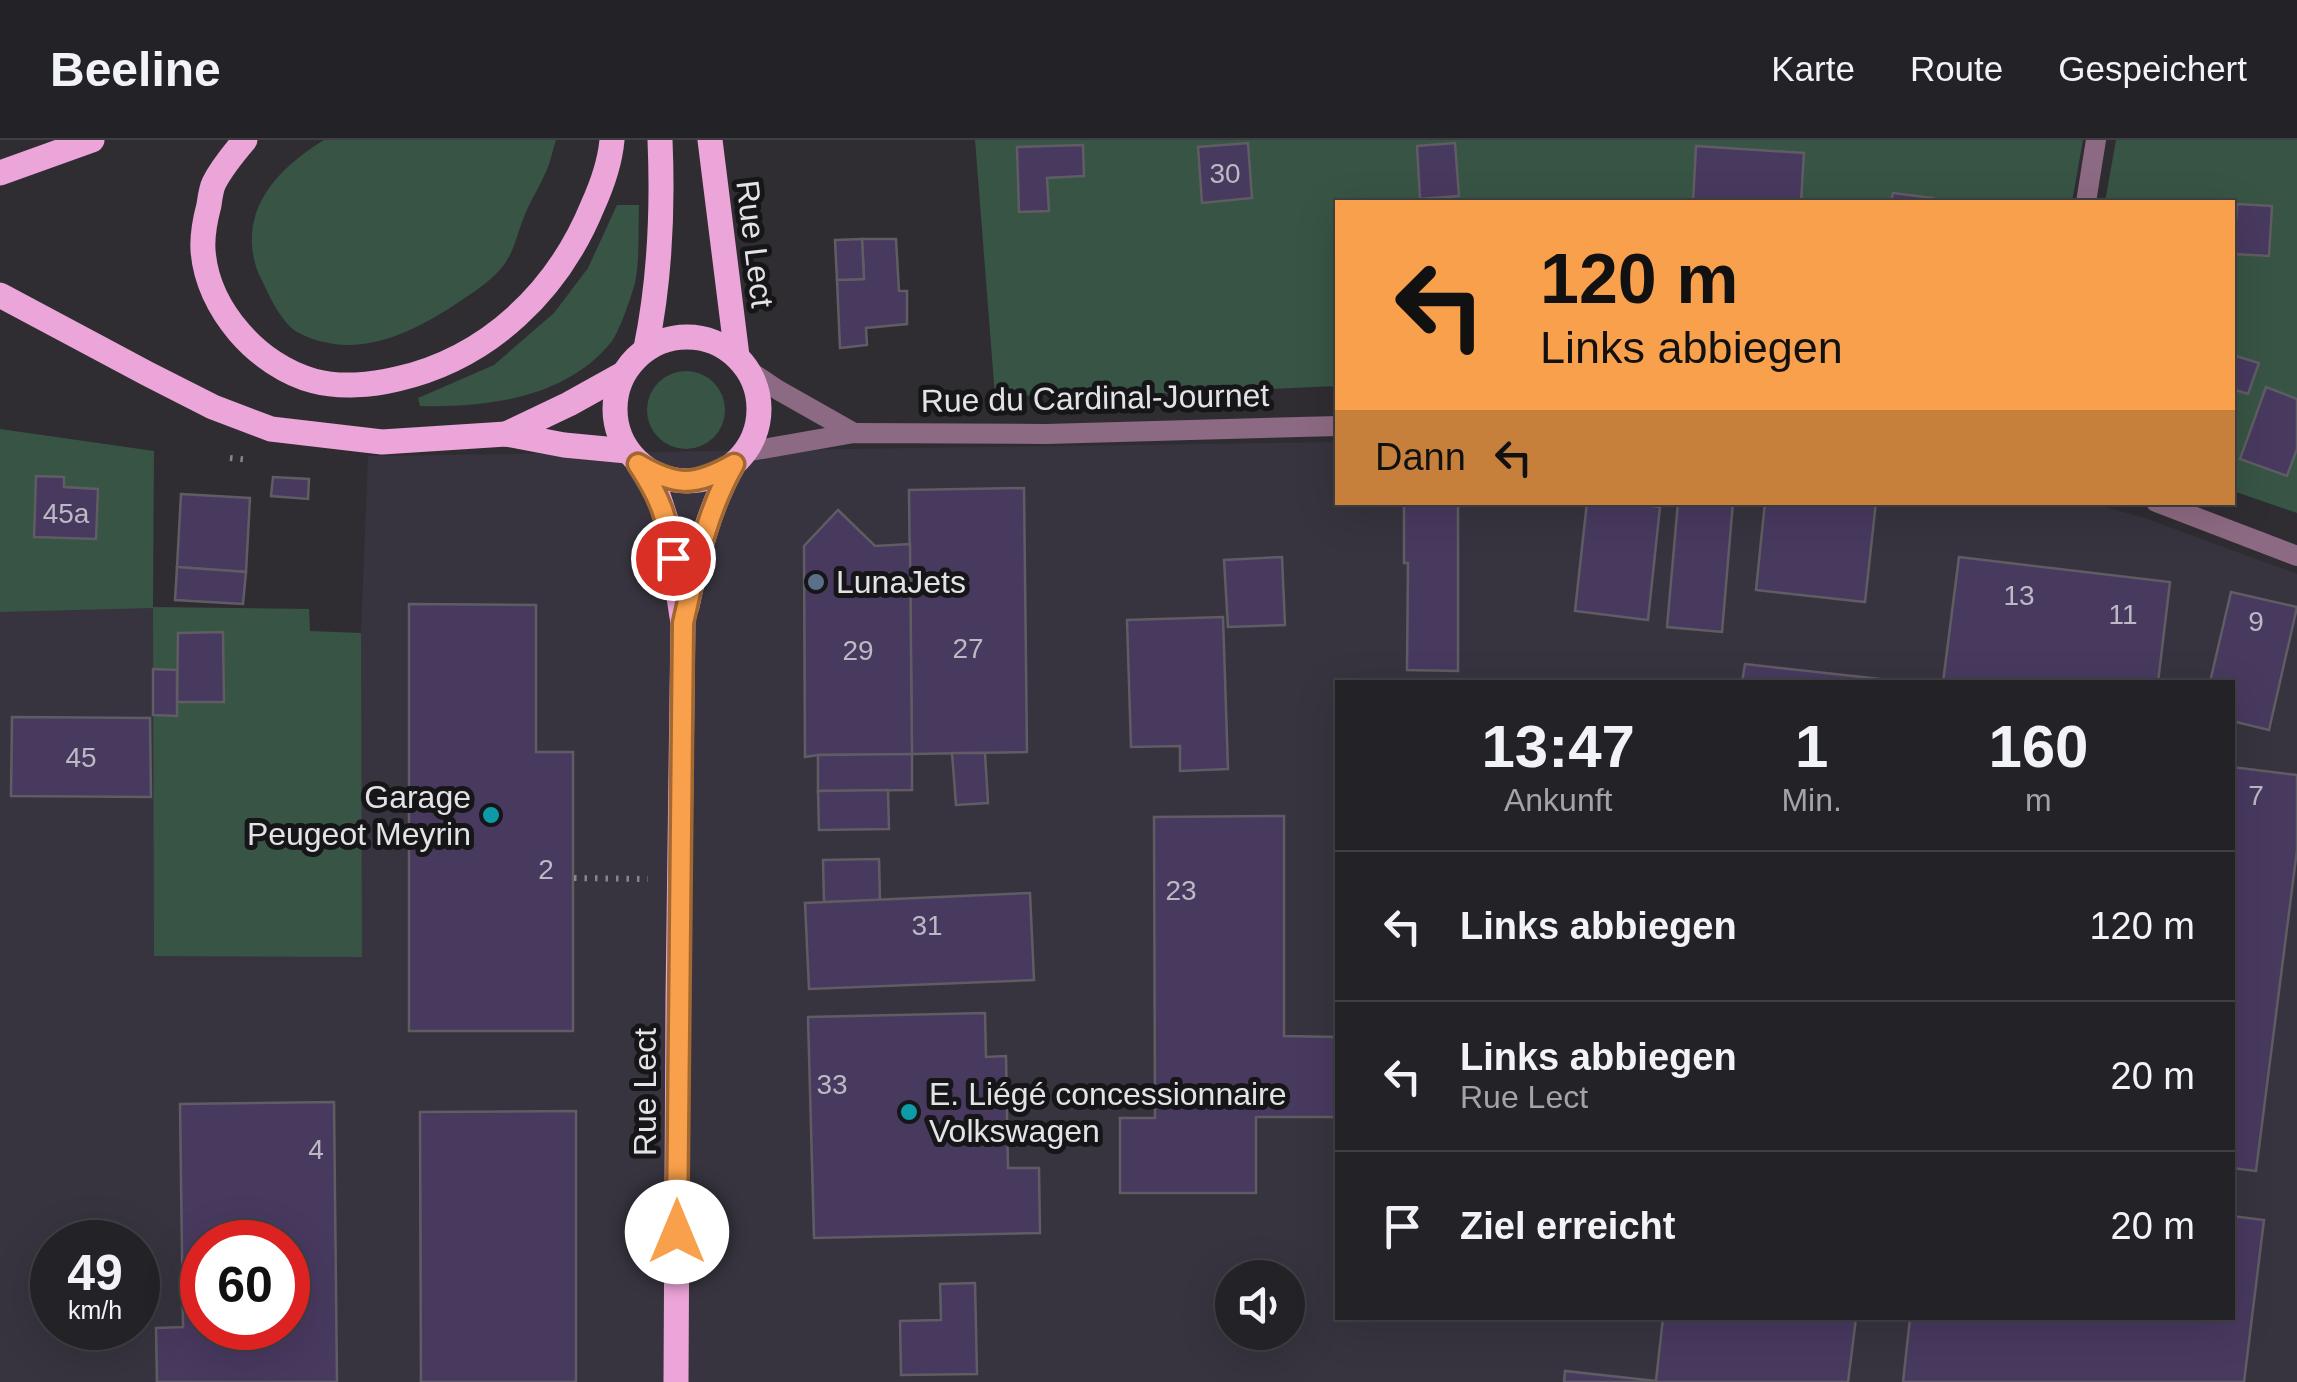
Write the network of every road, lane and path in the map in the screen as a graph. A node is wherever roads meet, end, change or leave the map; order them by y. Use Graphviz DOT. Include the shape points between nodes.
graph roads {
  1 [pos="92,140"];
  2 [pos="246,140"];
  3 [pos="612,140"];
  4 [pos="660,140"];
  5 [pos="710,140"];
  6 [pos="2096,140"];
  7 [pos="0,173"];
  8 [pos="2086,200"];
  9 [pos="0,295"];
  10 [pos="646,348"];
  11 [pos="743,363"];
  12 [pos="623,374"];
  13 [pos="1335,426"];
  14 [pos="854,432"];
  15 [pos="506,434"];
  16 [pos="633,457"];
  17 [pos="739,458"];
  18 [pos="2164,505"];
  19 [pos="2297,556"];
  20 [pos="683,623"];
  21 [pos="574,878"];
  22 [pos="649,879"];
  23 [pos="676,1382"];
  1 -- 7 [label="main road"];
  2 -- 3 [label="main road" via="213,184 206,216 203,253 215,293 242,336 264,356 314,381 342,384 410,376 497,334 557,274 582,234"];
  4 -- 10 [label="main road" via="658,268"];
  5 -- 11 [label="main road, Rue Lect"];
  6 -- 8 [label="street"];
  9 -- 15 [label="main road" via="213,407 271,429 382,442"];
  10 -- 11 [label="main road" via="693,336 717,342"];
  10 -- 12 [label="main road"];
  11 -- 14 [label="street, Rue du Cardinal-Journet"];
  11 -- 17 [label="main road" via="759,403 754,438"];
  12 -- 15 [label="main road"];
  12 -- 16 [label="main road" via="614,413"];
  13 -- 14 [label="street, Rue du Cardinal-Journet"];
  14 -- 17 [label="street, Rue du Cardinal-Journet"];
  15 -- 16 [label="main road"];
  16 -- 17 [label="main road" via="660,477 686,482 711,477"];
  16 -- 20 [label="main road, Rue Lect" via="657,492 668,526"];
  17 -- 20 [label="main road, Rue Lect" via="704,528"];
  18 -- 19 [label="street"];
  20 -- 23 [label="main road, Rue Lect"];
  21 -- 22 [label="path"];
}
